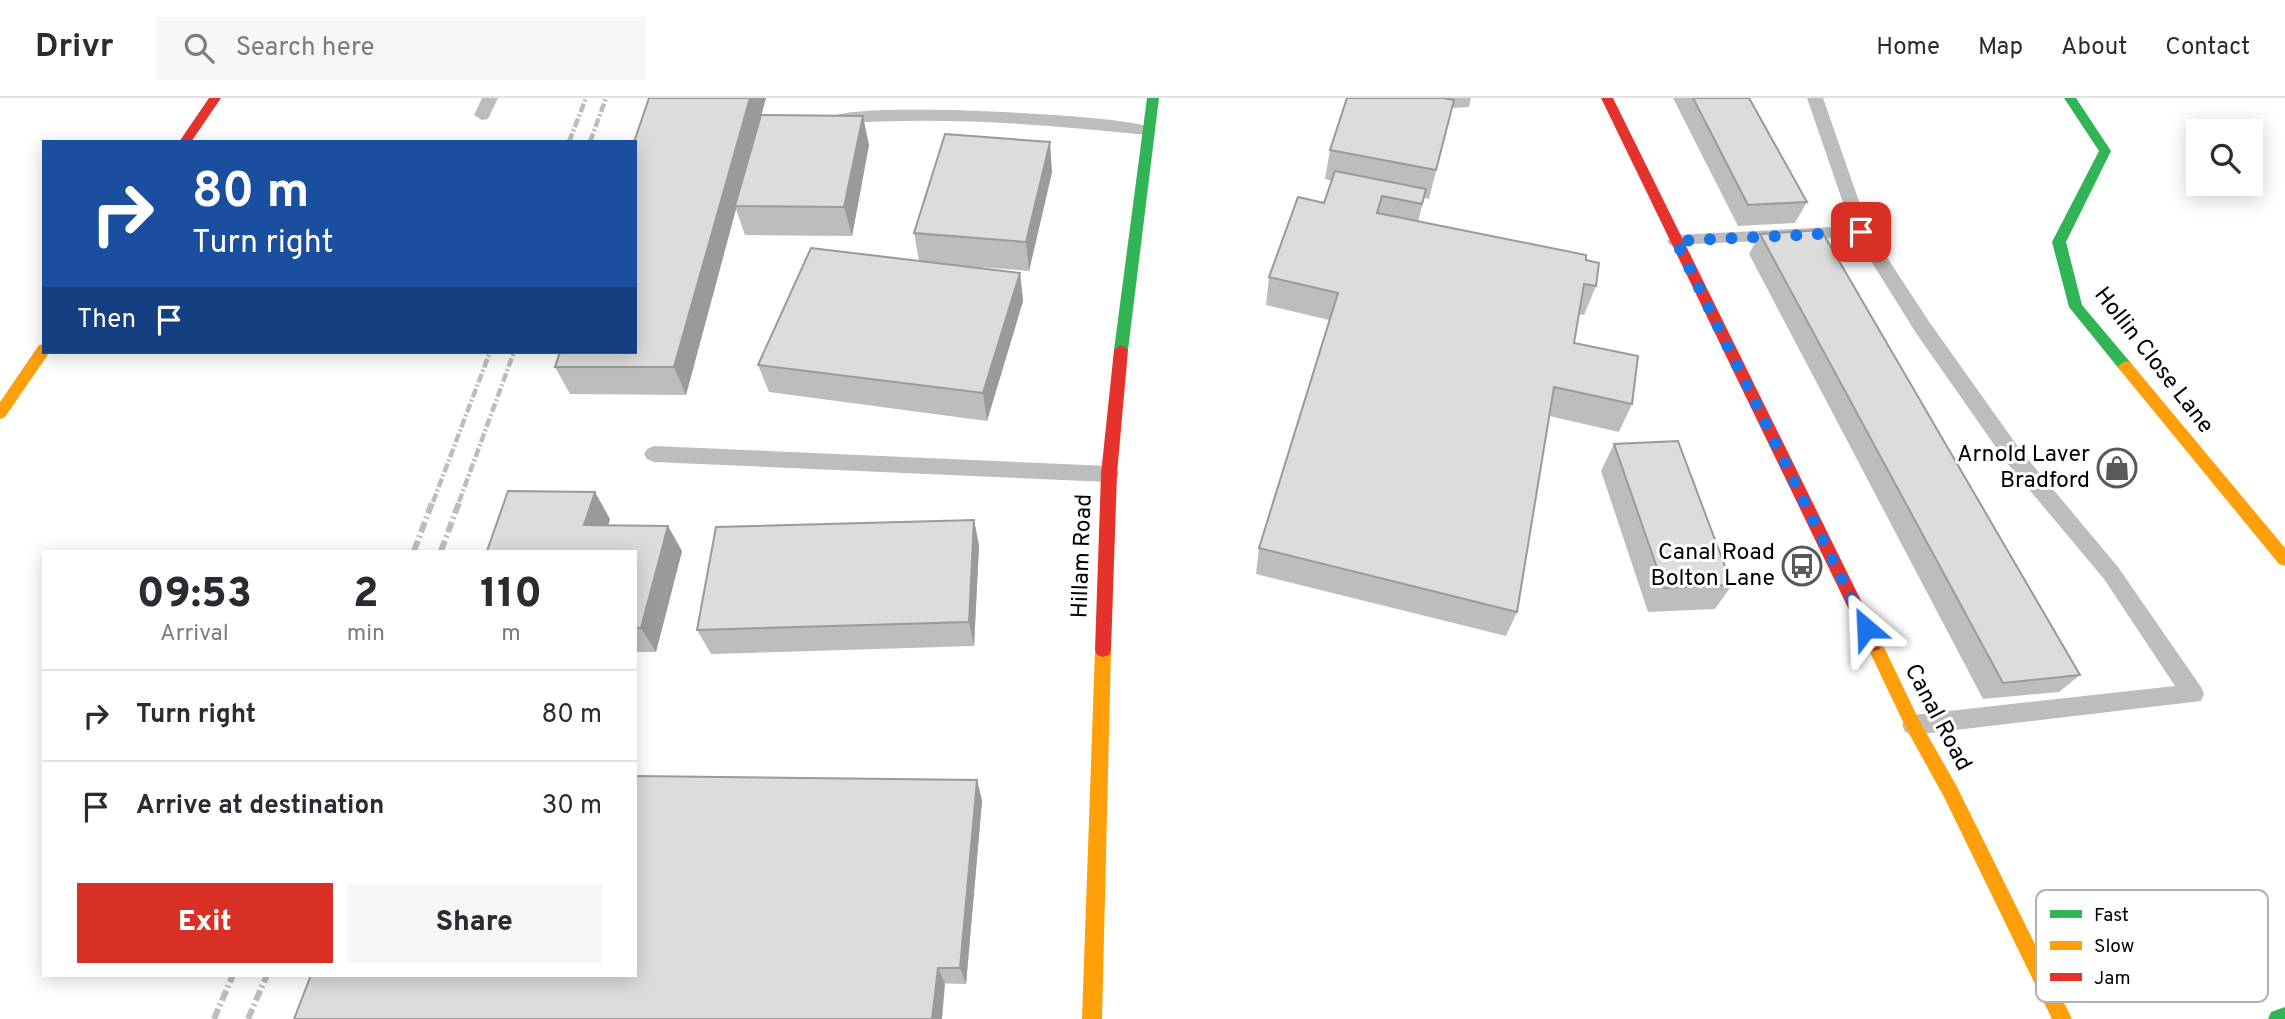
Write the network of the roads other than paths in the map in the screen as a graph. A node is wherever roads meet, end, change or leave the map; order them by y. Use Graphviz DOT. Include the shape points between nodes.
graph roads {
  1 [pos="215,98"];
  2 [pos="491,98"];
  3 [pos="1153,98"];
  4 [pos="1606,98"];
  5 [pos="1815,98"];
  6 [pos="2070,98"];
  7 [pos="482,115"];
  8 [pos="822,120"];
  9 [pos="1147,130"];
  10 [pos="187,140"];
  11 [pos="1861,232"];
  12 [pos="1676,241"];
  13 [pos="42,352"];
  14 [pos="0,413"];
  15 [pos="654,454"];
  16 [pos="1109,474"];
  17 [pos="2285,559"];
  18 [pos="1913,725"];
  19 [pos="2036,966"];
  20 [pos="2054,1002"];
  21 [pos="2285,1017"];
  22 [pos="1092,1019"];
  23 [pos="2062,1019"];
  24 [pos="2278,1019"];
  1 -- 10 [label="street"];
  2 -- 7 [label="lane"];
  3 -- 9 [label="street, Hillam Road"];
  4 -- 12 [label="street, Canal Road"];
  5 -- 11 [label="lane"];
  6 -- 17 [label="street, Hollin Close Lane" via="2105,151 2059,242 2076,307"];
  8 -- 9 [label="lane" via="887,113 976,113"];
  9 -- 16 [label="street, Hillam Road"];
  11 -- 12 [label="lane"];
  11 -- 18 [label="lane" via="2014,457 2111,573 2193,694"];
  12 -- 18 [label="street, Canal Road"];
  13 -- 14 [label="street"];
  15 -- 16 [label="lane"];
  16 -- 22 [label="street, Hillam Road"];
  18 -- 19 [label="street, Canal Road"];
  20 -- 23 [label="street, Canal Road"];
  21 -- 24 [label="street"];
}
